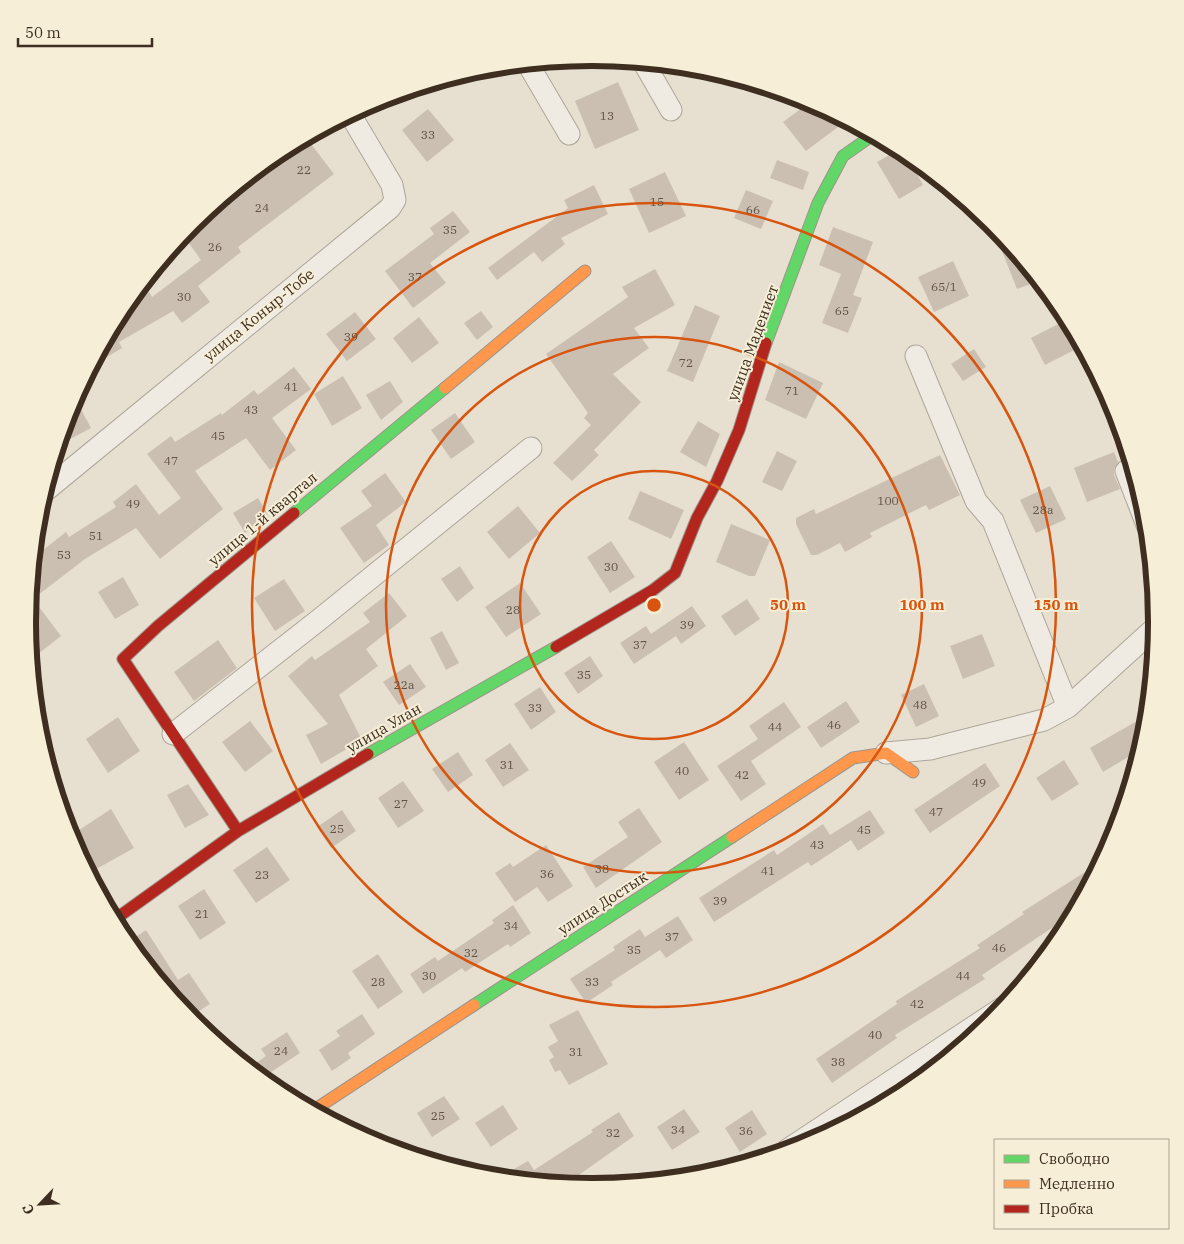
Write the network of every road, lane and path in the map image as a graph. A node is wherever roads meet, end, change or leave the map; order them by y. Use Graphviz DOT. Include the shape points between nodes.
graph roads {
  1 [pos="648,69"];
  2 [pos="531,70"];
  3 [pos="671,110"];
  4 [pos="354,120"];
  5 [pos="569,134"];
  6 [pos="867,139"];
  7 [pos="585,271"];
  8 [pos="916,356"];
  9 [pos="531,448"];
  10 [pos="1126,471"];
  11 [pos="1129,479"];
  12 [pos="54,484"];
  13 [pos="675,573"];
  14 [pos="1148,635"];
  15 [pos="1068,707"];
  16 [pos="173,734"];
  17 [pos="886,753"];
  18 [pos="913,772"];
  19 [pos="238,831"];
  20 [pos="120,915"];
  21 [pos="969,1030"];
  22 [pos="320,1106"];
  23 [pos="820,1128"];
  1 -- 3 [label="street"];
  2 -- 5 [label="street"];
  4 -- 12 [label="street, улица Коныр-Тобе" via="392,185 396,200 390,208"];
  6 -- 13 [label="street, улица Мадениет" via="843,156 818,203 768,338 739,430"];
  7 -- 16 [label="street, улица 1-й квартал" via="122,659"];
  8 -- 15 [label="street" via="976,501 993,521"];
  9 -- 16 [label="street"];
  10 -- 11 [label="street"];
  13 -- 19 [label="street, улица Улан" via="653,590 543,655"];
  14 -- 15 [label="street"];
  15 -- 17 [label="street" via="1044,720 940,747"];
  16 -- 19 [label="street, улица 1-й квартал"];
  17 -- 18 [label="street"];
  17 -- 22 [label="street, улица Достык" via="853,758"];
  19 -- 20 [label="street, улица Улан"];
  21 -- 23 [label="street"];
}
